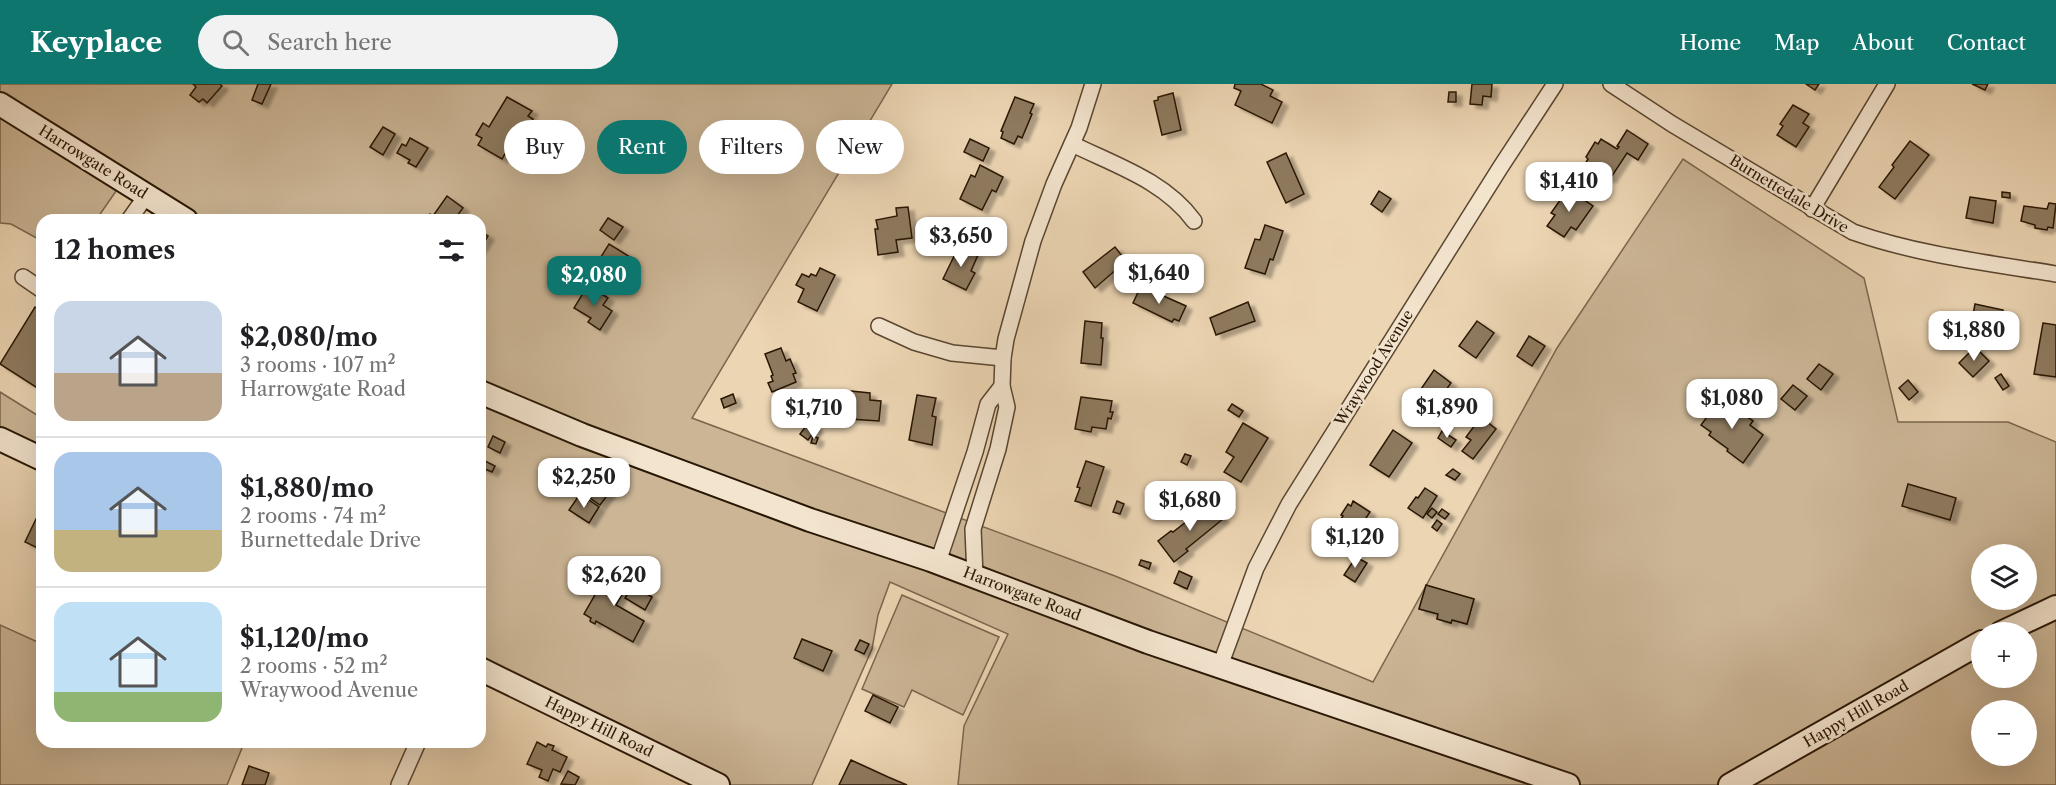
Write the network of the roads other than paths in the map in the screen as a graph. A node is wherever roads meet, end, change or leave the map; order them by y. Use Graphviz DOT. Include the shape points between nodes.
graph roads {
  1 [pos="1093,84"];
  2 [pos="1555,84"];
  3 [pos="1611,84"];
  4 [pos="1887,84"];
  5 [pos="0,104"];
  6 [pos="1072,144"];
  7 [pos="146,196"];
  8 [pos="1812,209"];
  9 [pos="133,214"];
  10 [pos="176,214"];
  11 [pos="1194,221"];
  12 [pos="2056,274"];
  13 [pos="23,277"];
  14 [pos="36,286"];
  15 [pos="879,326"];
  16 [pos="1003,358"];
  17 [pos="1002,386"];
  18 [pos="486,394"];
  19 [pos="0,439"];
  20 [pos="36,456"];
  21 [pos="938,562"];
  22 [pos="975,576"];
  23 [pos="2056,607"];
  24 [pos="2024,622"];
  25 [pos="1971,648"];
  26 [pos="1220,666"];
  27 [pos="486,672"];
  28 [pos="415,748"];
  29 [pos="1738,782"];
  30 [pos="399,785"];
  31 [pos="718,785"];
  32 [pos="1568,785"];
  1 -- 6 [label="street"];
  2 -- 26 [label="street, Wraywood Avenue" via="1289,504 1256,568"];
  3 -- 8 [label="street, Burnettedale Drive"];
  4 -- 8 [label="street"];
  5 -- 7 [label="main road, Harrowgate Road"];
  6 -- 11 [label="street" via="1150,182 1183,206"];
  6 -- 16 [label="street" via="1033,241"];
  7 -- 9 [label="street"];
  7 -- 10 [label="main road, Harrowgate Road"];
  8 -- 12 [label="street, Burnettedale Drive" via="1881,242"];
  13 -- 14 [label="street"];
  15 -- 16 [label="street" via="952,353"];
  16 -- 17 [label="street"];
  17 -- 21 [label="street" via="988,404"];
  17 -- 22 [label="street" via="1006,413 972,530"];
  18 -- 21 [label="main road, Harrowgate Road" via="651,462"];
  19 -- 20 [label="main road"];
  21 -- 22 [label="main road, Harrowgate Road"];
  22 -- 26 [label="main road, Harrowgate Road"];
  23 -- 24 [label="main road"];
  25 -- 29 [label="main road, Happy Hill Road"];
  26 -- 32 [label="main road, Harrowgate Road"];
  27 -- 31 [label="main road, Happy Hill Road"];
  28 -- 30 [label="street"];
}
